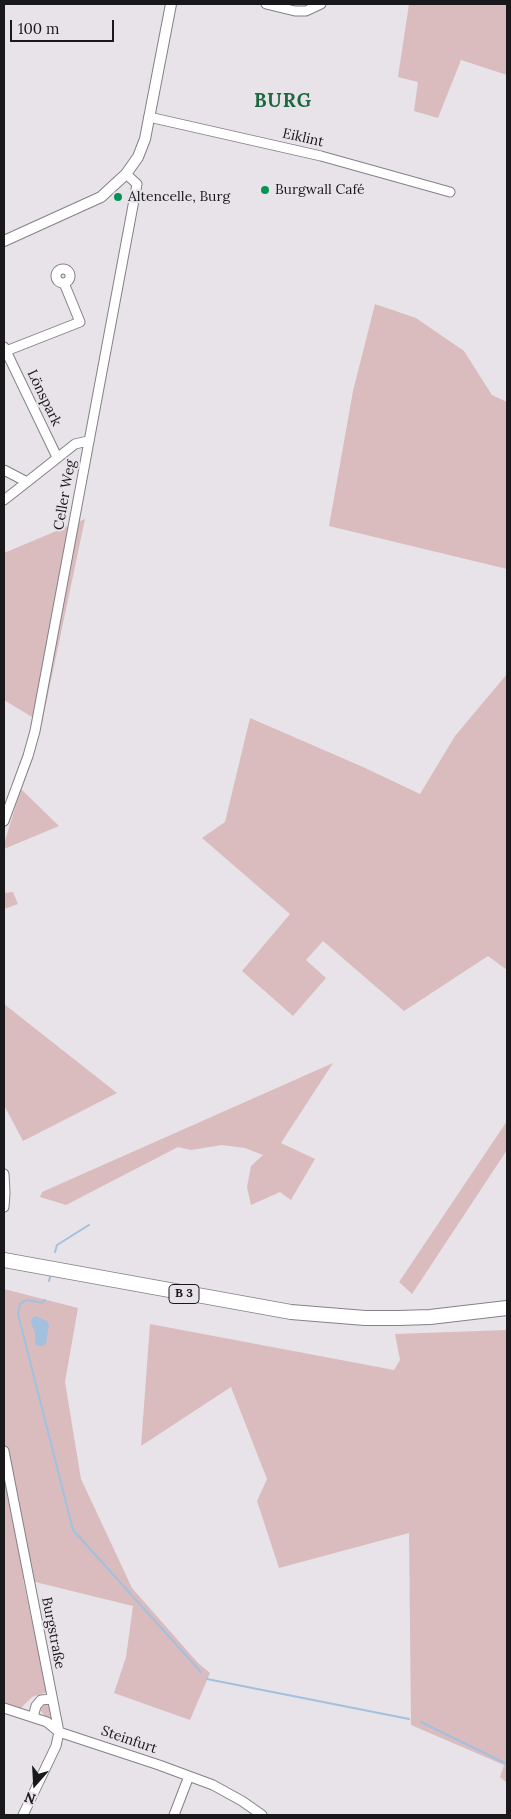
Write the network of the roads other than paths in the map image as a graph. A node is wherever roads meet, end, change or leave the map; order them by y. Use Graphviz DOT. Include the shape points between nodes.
graph roads {
  1 [pos="172,4"];
  2 [pos="266,4"];
  3 [pos="321,4"];
  4 [pos="149,117"];
  5 [pos="126,174"];
  6 [pos="450,192"];
  7 [pos="4,240"];
  8 [pos="64,283"];
  9 [pos="5,349"];
  10 [pos="88,441"];
  11 [pos="57,457"];
  12 [pos="4,470"];
  13 [pos="27,482"];
  14 [pos="4,500"];
  15 [pos="4,821"];
  16 [pos="4,1174"];
  17 [pos="4,1207"];
  18 [pos="4,1260"];
  19 [pos="507,1308"];
  20 [pos="4,1451"];
  21 [pos="52,1699"];
  22 [pos="4,1708"];
  23 [pos="33,1717"];
  24 [pos="59,1732"];
  25 [pos="189,1776"];
  26 [pos="23,1815"];
  27 [pos="174,1815"];
  28 [pos="262,1815"];
  1 -- 4 [label="street"];
  2 -- 3 [label="street" via="295,11 306,11"];
  4 -- 5 [label="street" via="138,157"];
  4 -- 6 [label="street, Eiklint" via="320,156"];
  5 -- 7 [label="street" via="102,197"];
  5 -- 10 [label="street, Celler Weg" via="137,184"];
  8 -- 9 [label="street, Lönspark" via="80,322"];
  9 -- 11 [label="street, Lönspark"];
  10 -- 11 [label="street" via="75,444"];
  10 -- 15 [label="street, Celler Weg" via="35,731"];
  11 -- 13 [label="street"];
  12 -- 13 [label="street"];
  13 -- 14 [label="street"];
  16 -- 17 [label="street"];
  18 -- 19 [label="highway, B 3" via="291,1312 399,1318"];
  20 -- 21 [label="street, Burgstraße"];
  21 -- 23 [label="street" via="41,1700"];
  21 -- 24 [label="street, Burgstraße"];
  22 -- 23 [label="street, Steinfurt"];
  23 -- 24 [label="street, Steinfurt" via="48,1722"];
  24 -- 25 [label="street, Steinfurt"];
  24 -- 26 [label="street, Burgstraße" via="56,1746"];
  25 -- 27 [label="street"];
  25 -- 28 [label="street, Steinfurt" via="213,1785"];
}
